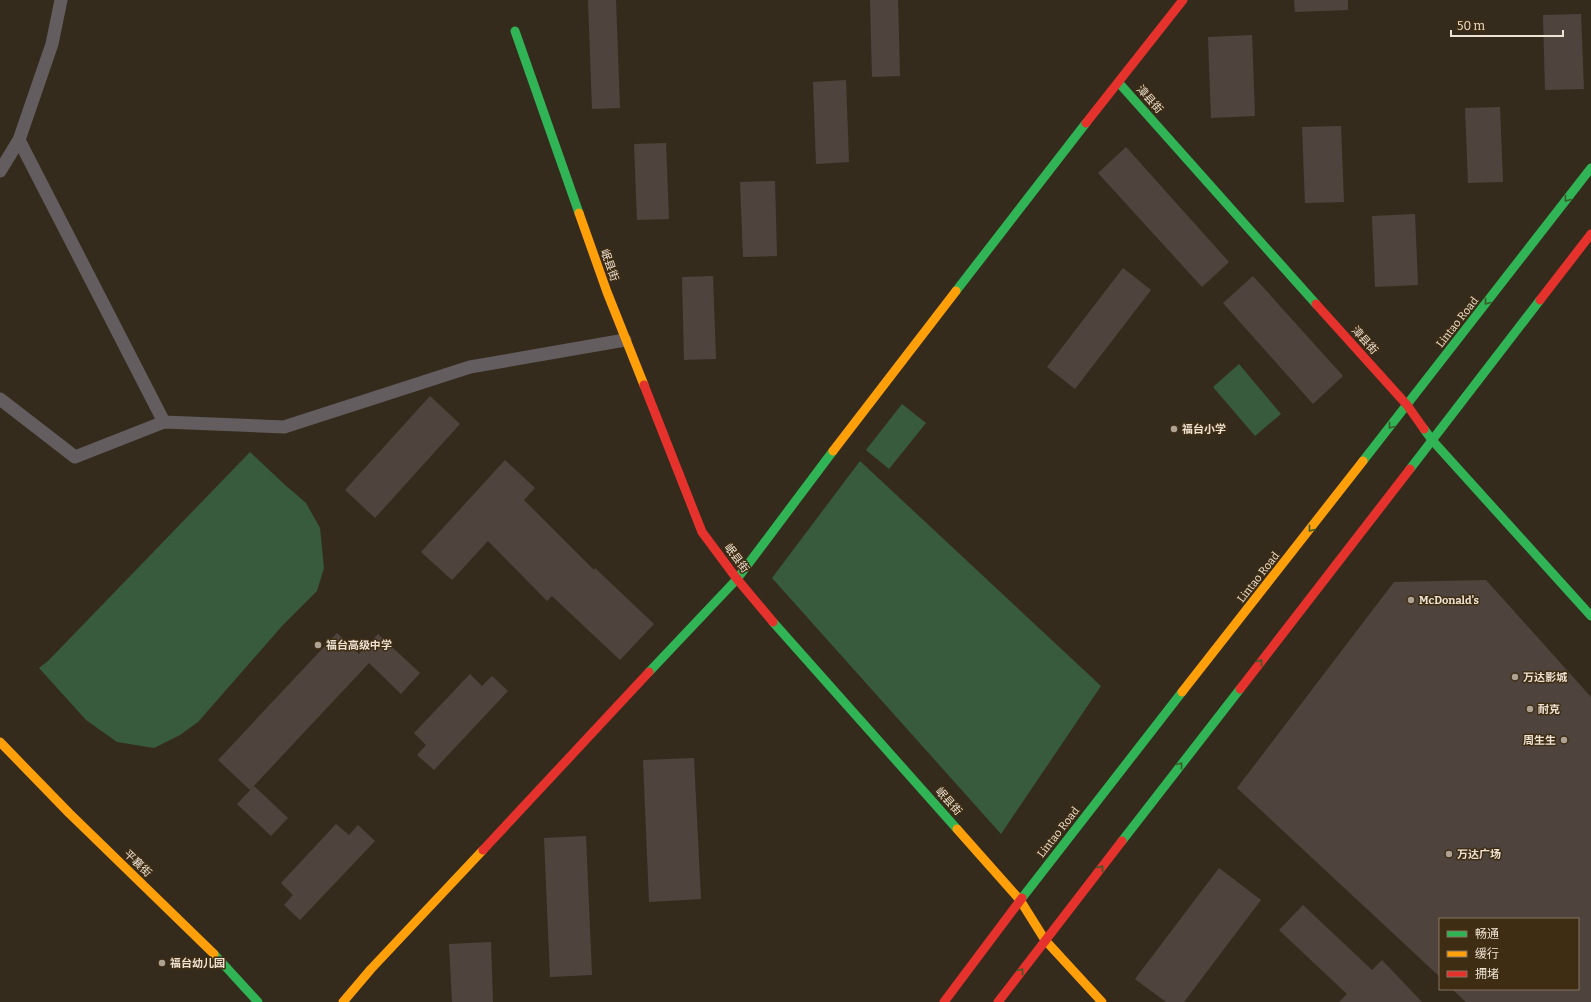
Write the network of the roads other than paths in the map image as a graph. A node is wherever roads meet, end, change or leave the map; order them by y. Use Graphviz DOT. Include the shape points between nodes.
graph roads {
  1 [pos="61,0"];
  2 [pos="1183,0"];
  3 [pos="515,31"];
  4 [pos="1119,83"];
  5 [pos="19,140"];
  6 [pos="1591,168"];
  7 [pos="0,172"];
  8 [pos="1591,234"];
  9 [pos="625,340"];
  10 [pos="0,399"];
  11 [pos="1407,405"];
  12 [pos="164,422"];
  13 [pos="1432,440"];
  14 [pos="737,579"];
  15 [pos="1591,616"];
  16 [pos="0,742"];
  17 [pos="1020,900"];
  18 [pos="1045,940"];
  19 [pos="258,1002"];
  20 [pos="343,1002"];
  21 [pos="944,1002"];
  22 [pos="998,1002"];
  23 [pos="1102,1002"];
  1 -- 5 [label="street" via="52,44"];
  2 -- 4 [label="street"];
  3 -- 9 [label="street, 岷县街"];
  4 -- 11 [label="street, 漳县街"];
  4 -- 14 [label="street" via="874,395"];
  5 -- 7 [label="street"];
  5 -- 12 [label="street"];
  6 -- 11 [label="street, Lintao Road, one-way"];
  8 -- 13 [label="street"];
  9 -- 12 [label="street" via="470,367 284,427"];
  9 -- 14 [label="street, 岷县街" via="702,532"];
  10 -- 12 [label="street" via="75,457"];
  11 -- 13 [label="street, 漳县街"];
  11 -- 17 [label="street, Lintao Road, one-way"];
  13 -- 15 [label="street, 漳县街"];
  18 -- 13 [label="street, one-way"];
  14 -- 17 [label="street, 岷县街"];
  14 -- 20 [label="street" via="371,969"];
  16 -- 19 [label="street, 平襄街" via="69,814 212,951"];
  17 -- 18 [label="street, 岷县街"];
  17 -- 21 [label="street, Lintao Road"];
  22 -- 18 [label="street, one-way"];
  18 -- 23 [label="street, 岷县街"];
}
